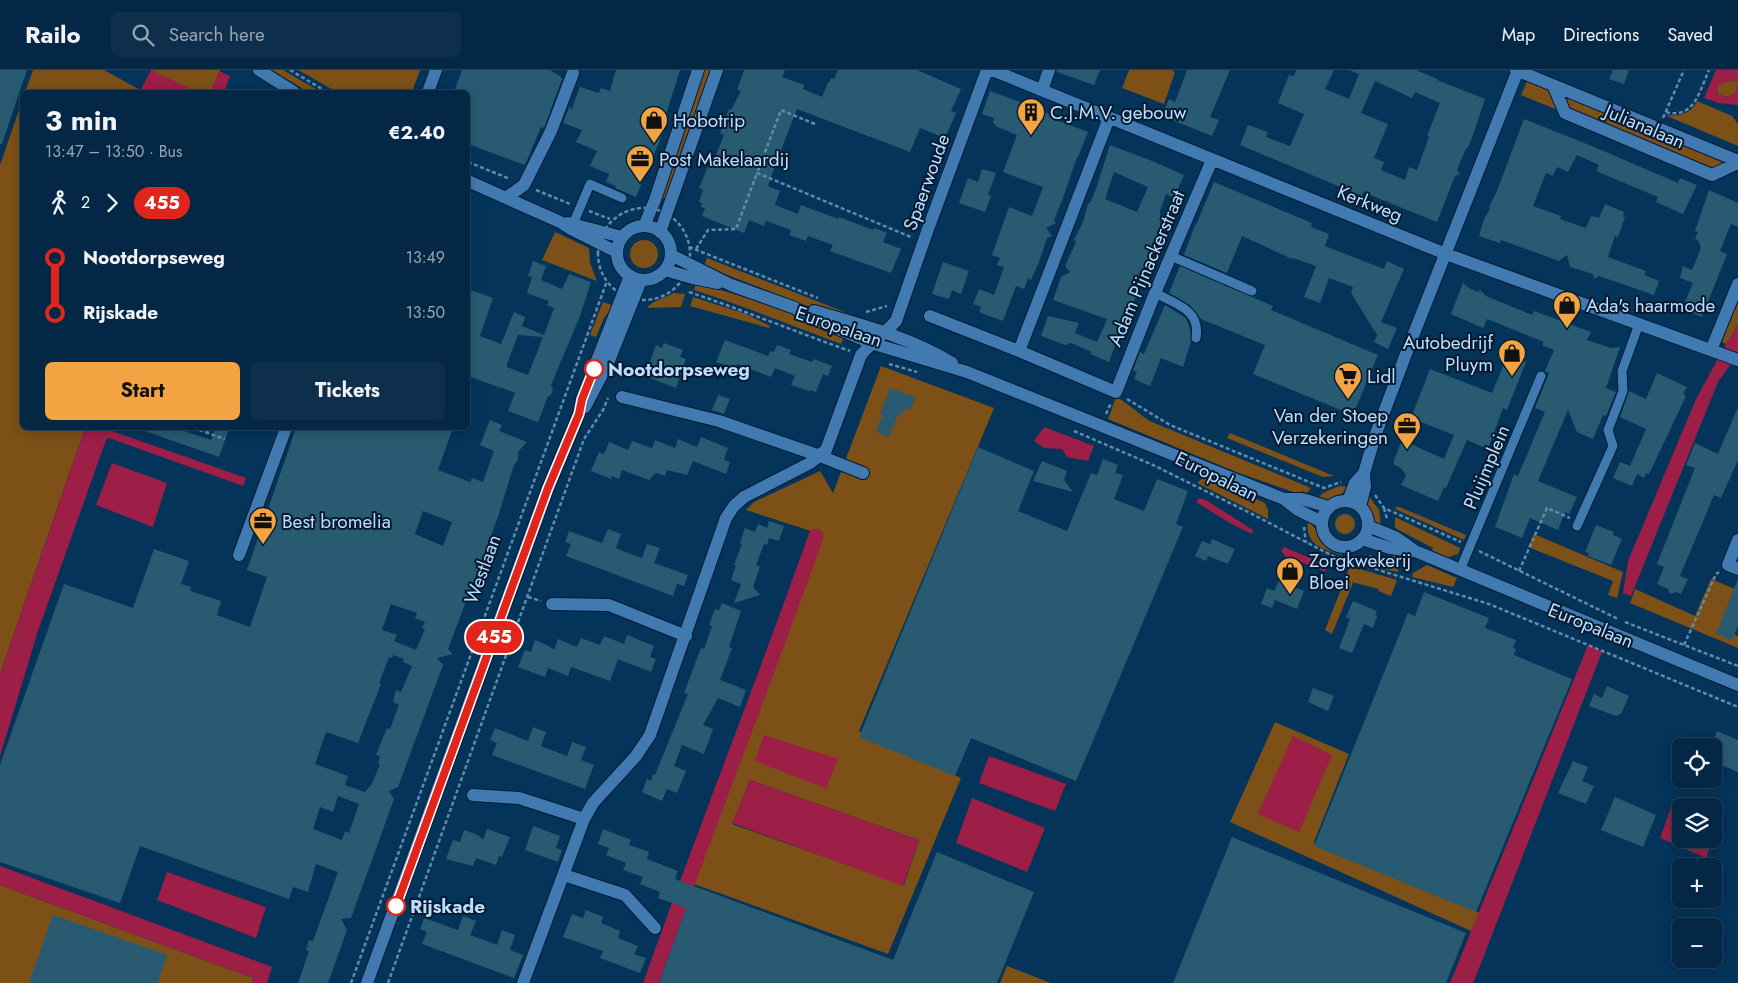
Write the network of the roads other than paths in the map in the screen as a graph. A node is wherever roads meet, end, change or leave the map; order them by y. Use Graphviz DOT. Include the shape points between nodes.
graph roads {
  1 [pos="249,70"];
  2 [pos="436,70"];
  3 [pos="698,70"];
  4 [pos="718,70"];
  5 [pos="987,70"];
  6 [pos="992,70"];
  7 [pos="1049,70"];
  8 [pos="1517,70"];
  9 [pos="262,73"];
  10 [pos="573,73"];
  11 [pos="1553,85"];
  12 [pos="291,90"];
  13 [pos="429,90"];
  14 [pos="1042,90"];
  15 [pos="1109,118"];
  16 [pos="1212,160"];
  17 [pos="1738,162"];
  18 [pos="470,182"];
  19 [pos="507,198"];
  20 [pos="622,198"];
  21 [pos="568,225"];
  22 [pos="644,226"];
  23 [pos="660,232"];
  24 [pos="622,237"];
  25 [pos="617,252"];
  26 [pos="1446,254"];
  27 [pos="671,255"];
  28 [pos="1171,256"];
  29 [pos="665,270"];
  30 [pos="635,278"];
  31 [pos="1738,284"];
  32 [pos="731,285"];
  33 [pos="1252,291"];
  34 [pos="1155,293"];
  35 [pos="795,308"];
  36 [pos="930,316"];
  37 [pos="1639,324"];
  38 [pos="879,337"];
  39 [pos="1196,338"];
  40 [pos="1019,351"];
  41 [pos="1714,351"];
  42 [pos="1738,360"];
  43 [pos="967,372"];
  44 [pos="1541,376"];
  45 [pos="616,394"];
  46 [pos="285,430"];
  47 [pos="820,456"];
  48 [pos="863,474"];
  49 [pos="1360,485"];
  50 [pos="1284,499"];
  51 [pos="1348,501"];
  52 [pos="1360,506"];
  53 [pos="1329,507"];
  54 [pos="1322,522"];
  55 [pos="1578,524"];
  56 [pos="1368,526"];
  57 [pos="1362,539"];
  58 [pos="1738,540"];
  59 [pos="1415,551"];
  60 [pos="239,555"];
  61 [pos="1733,567"];
  62 [pos="1460,570"];
  63 [pos="552,604"];
  64 [pos="686,636"];
  65 [pos="1738,685"];
  66 [pos="473,794"];
  67 [pos="584,819"];
  68 [pos="564,875"];
  69 [pos="655,928"];
  70 [pos="367,983"];
  71 [pos="523,983"];
  1 -- 9 [label="street"];
  2 -- 13 [label="street"];
  3 -- 22 [label="street"];
  4 -- 23 [label="street"];
  5 -- 38 [label="street, Spaerwoude" via="901,308 896,320"];
  6 -- 14 [label="street, Kerkweg"];
  7 -- 14 [label="street"];
  8 -- 11 [label="street, Julianalaan"];
  8 -- 26 [label="street"];
  9 -- 12 [label="street"];
  10 -- 19 [label="street" via="551,131 524,185"];
  11 -- 17 [label="street, Julianalaan"];
  11 -- 17 [label="street, Julianalaan" via="1565,113 1712,175"];
  14 -- 15 [label="street, Kerkweg"];
  15 -- 16 [label="street, Kerkweg"];
  15 -- 40 [label="street"];
  16 -- 26 [label="street, Kerkweg"];
  16 -- 28 [label="street, Adam Pijnackerstraat"];
  18 -- 19 [label="street"];
  19 -- 21 [label="street"];
  20 -- 21 [label="lane" via="590,184"];
  21 -- 24 [label="street"];
  21 -- 25 [label="street"];
  22 -- 23 [label="street"];
  22 -- 24 [label="street" via="632,229"];
  23 -- 27 [label="street" via="668,242"];
  24 -- 25 [label="street"];
  25 -- 30 [label="street" via="620,265"];
  26 -- 37 [label="street, Kerkweg"];
  26 -- 49 [label="street" via="1408,346"];
  27 -- 29 [label="street"];
  27 -- 32 [label="street, Europalaan"];
  28 -- 33 [label="lane"];
  28 -- 34 [label="street, Adam Pijnackerstraat"];
  29 -- 30 [label="street" via="656,277"];
  29 -- 32 [label="street, Europalaan"];
  30 -- 70 [label="street, Westlaan" via="582,399 579,414 548,488"];
  31 -- 41 [label="street"];
  32 -- 35 [label="street, Europalaan"];
  34 -- 39 [label="lane" via="1188,310 1198,328"];
  34 -- 40 [label="street, Adam Pijnackerstraat" via="1116,392"];
  35 -- 38 [label="street, Europalaan" via="803,314"];
  35 -- 38 [label="street, Europalaan" via="838,317"];
  36 -- 40 [label="street"];
  37 -- 41 [label="street, Kerkweg"];
  37 -- 55 [label="lane" via="1622,371 1623,391 1608,430 1613,446"];
  38 -- 43 [label="street, Europalaan"];
  38 -- 43 [label="street, Europalaan" via="929,350"];
  38 -- 47 [label="street, Spaerwoude" via="861,355 830,440"];
  41 -- 42 [label="street, Kerkweg"];
  43 -- 50 [label="street, Europalaan"];
  44 -- 62 [label="lane, Pluijmplein"];
  45 -- 47 [label="street" via="719,421"];
  46 -- 60 [label="street"];
  47 -- 48 [label="street"];
  47 -- 64 [label="street" via="744,497 730,510"];
  49 -- 51 [label="street"];
  49 -- 52 [label="street"];
  50 -- 53 [label="street, Europalaan" via="1302,499"];
  50 -- 54 [label="street, Europalaan"];
  51 -- 52 [label="street"];
  51 -- 53 [label="street"];
  52 -- 56 [label="street"];
  53 -- 54 [label="street"];
  54 -- 57 [label="street" via="1325,536 1336,545 1350,546"];
  56 -- 57 [label="street"];
  56 -- 59 [label="street, Europalaan"];
  57 -- 59 [label="street, Europalaan" via="1390,548"];
  58 -- 61 [label="street"];
  59 -- 62 [label="street, Europalaan"];
  62 -- 65 [label="street, Europalaan"];
  63 -- 64 [label="street" via="609,605"];
  64 -- 67 [label="street" via="648,739 592,803"];
  66 -- 67 [label="street" via="519,798"];
  67 -- 68 [label="street"];
  68 -- 69 [label="street" via="625,895"];
  68 -- 71 [label="street"];
}
